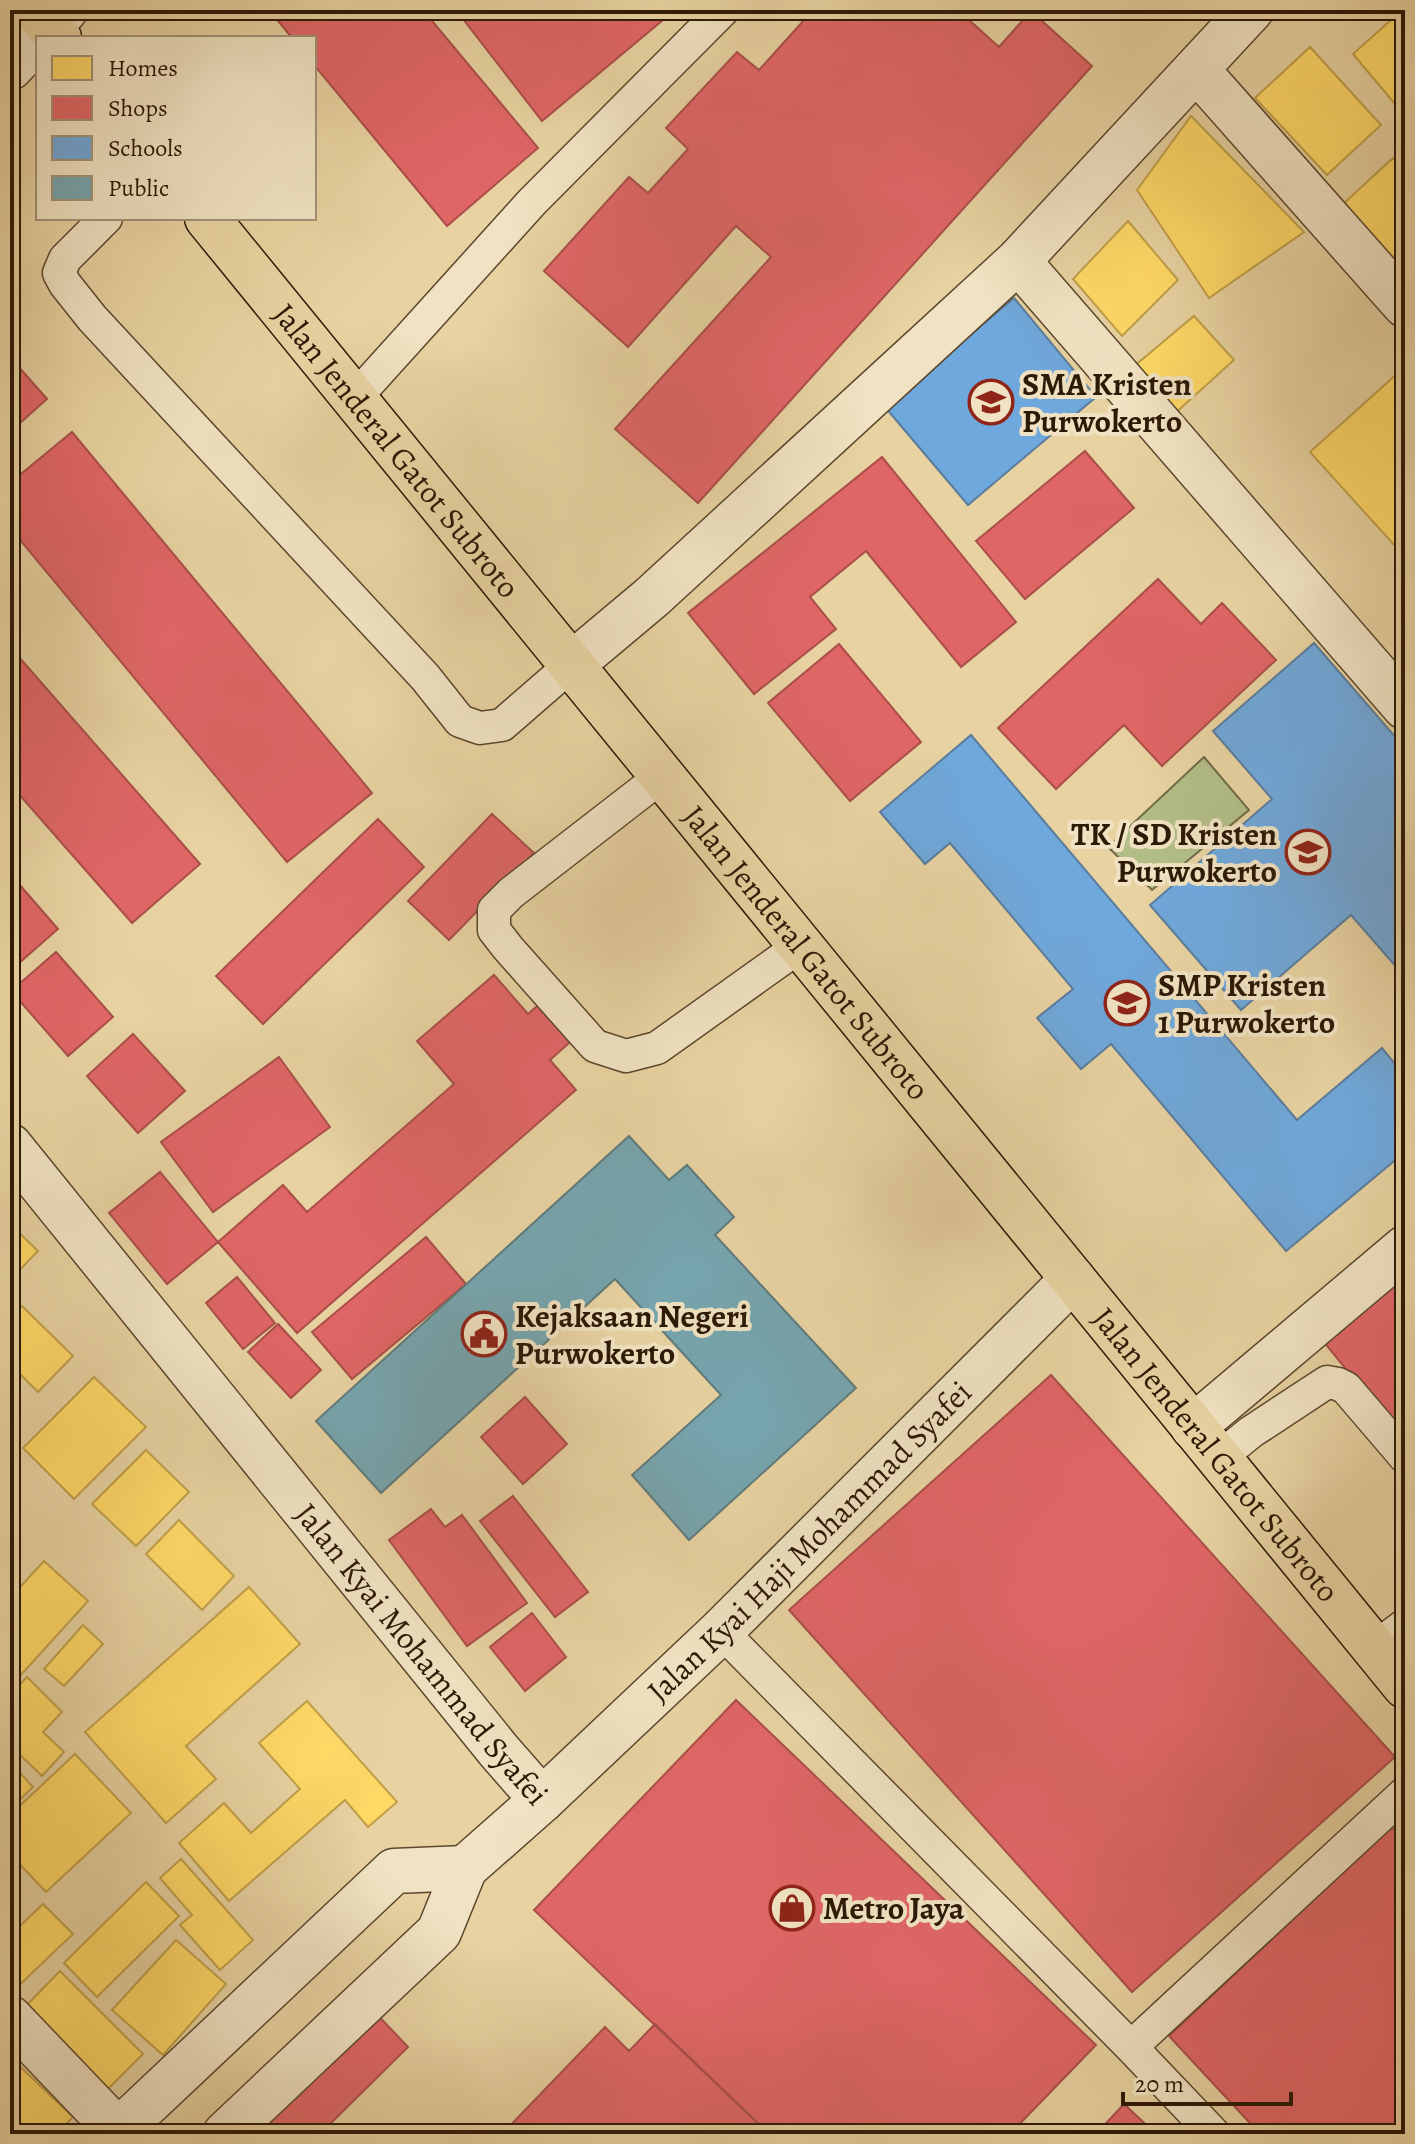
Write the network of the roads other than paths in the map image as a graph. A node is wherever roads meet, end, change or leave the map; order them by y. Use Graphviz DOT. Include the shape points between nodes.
graph roads {
  1 [pos="723,10"];
  2 [pos="1251,10"];
  3 [pos="53,21"];
  4 [pos="39,36"];
  5 [pos="36,40"];
  6 [pos="10,68"];
  7 [pos="1196,69"];
  8 [pos="104,220"];
  9 [pos="209,220"];
  10 [pos="1018,261"];
  11 [pos="1405,305"];
  12 [pos="354,399"];
  13 [pos="571,665"];
  14 [pos="1405,707"];
  15 [pos="662,776"];
  16 [pos="800,946"];
  17 [pos="10,1146"];
  18 [pos="1405,1248"];
  19 [pos="1073,1279"];
  20 [pos="1206,1442"];
  21 [pos="1405,1457"];
  22 [pos="721,1631"];
  23 [pos="1390,1636"];
  24 [pos="1405,1686"];
  25 [pos="1405,1793"];
  26 [pos="542,1800"];
  27 [pos="465,1868"];
  28 [pos="10,2018"];
  29 [pos="1131,2047"];
  30 [pos="117,2133"];
  31 [pos="225,2134"];
  32 [pos="1214,2134"];
  1 -- 12 [label="lane" via="532,202"];
  2 -- 7 [label="street"];
  3 -- 4 [label="street"];
  5 -- 6 [label="street"];
  7 -- 10 [label="street"];
  7 -- 11 [label="street"];
  8 -- 13 [label="lane" via="65,259 59,273 65,284 460,721 480,728 502,725"];
  9 -- 12 [label="main road, Jalan Jenderal Gatot Subroto"];
  10 -- 13 [label="street"];
  10 -- 14 [label="street"];
  12 -- 13 [label="main road, Jalan Jenderal Gatot Subroto"];
  13 -- 15 [label="main road, Jalan Jenderal Gatot Subroto"];
  15 -- 16 [label="main road, Jalan Jenderal Gatot Subroto"];
  15 -- 16 [label="lane" via="494,910 494,930 508,948 595,1046 626,1056 657,1048"];
  16 -- 19 [label="main road, Jalan Jenderal Gatot Subroto"];
  17 -- 26 [label="street, Jalan Kyai Mohammad Syafei"];
  18 -- 20 [label="street"];
  19 -- 20 [label="main road, Jalan Jenderal Gatot Subroto"];
  19 -- 22 [label="street, Jalan Kyai Haji Mohammad Syafei"];
  20 -- 21 [label="lane" via="1251,1432 1327,1382 1346,1388"];
  20 -- 23 [label="main road, Jalan Jenderal Gatot Subroto"];
  22 -- 26 [label="street, Jalan Kyai Haji Mohammad Syafei"];
  22 -- 29 [label="lane"];
  23 -- 24 [label="main road, Jalan Jenderal Gatot Subroto"];
  25 -- 29 [label="lane"];
  26 -- 27 [label="street, Jalan Kyai Mohammad Syafei"];
  27 -- 30 [label="street" via="394,1871"];
  27 -- 31 [label="street, Jalan Kyai Mohammad Syafei" via="439,1932"];
  28 -- 30 [label="street"];
  29 -- 32 [label="lane"];
}
